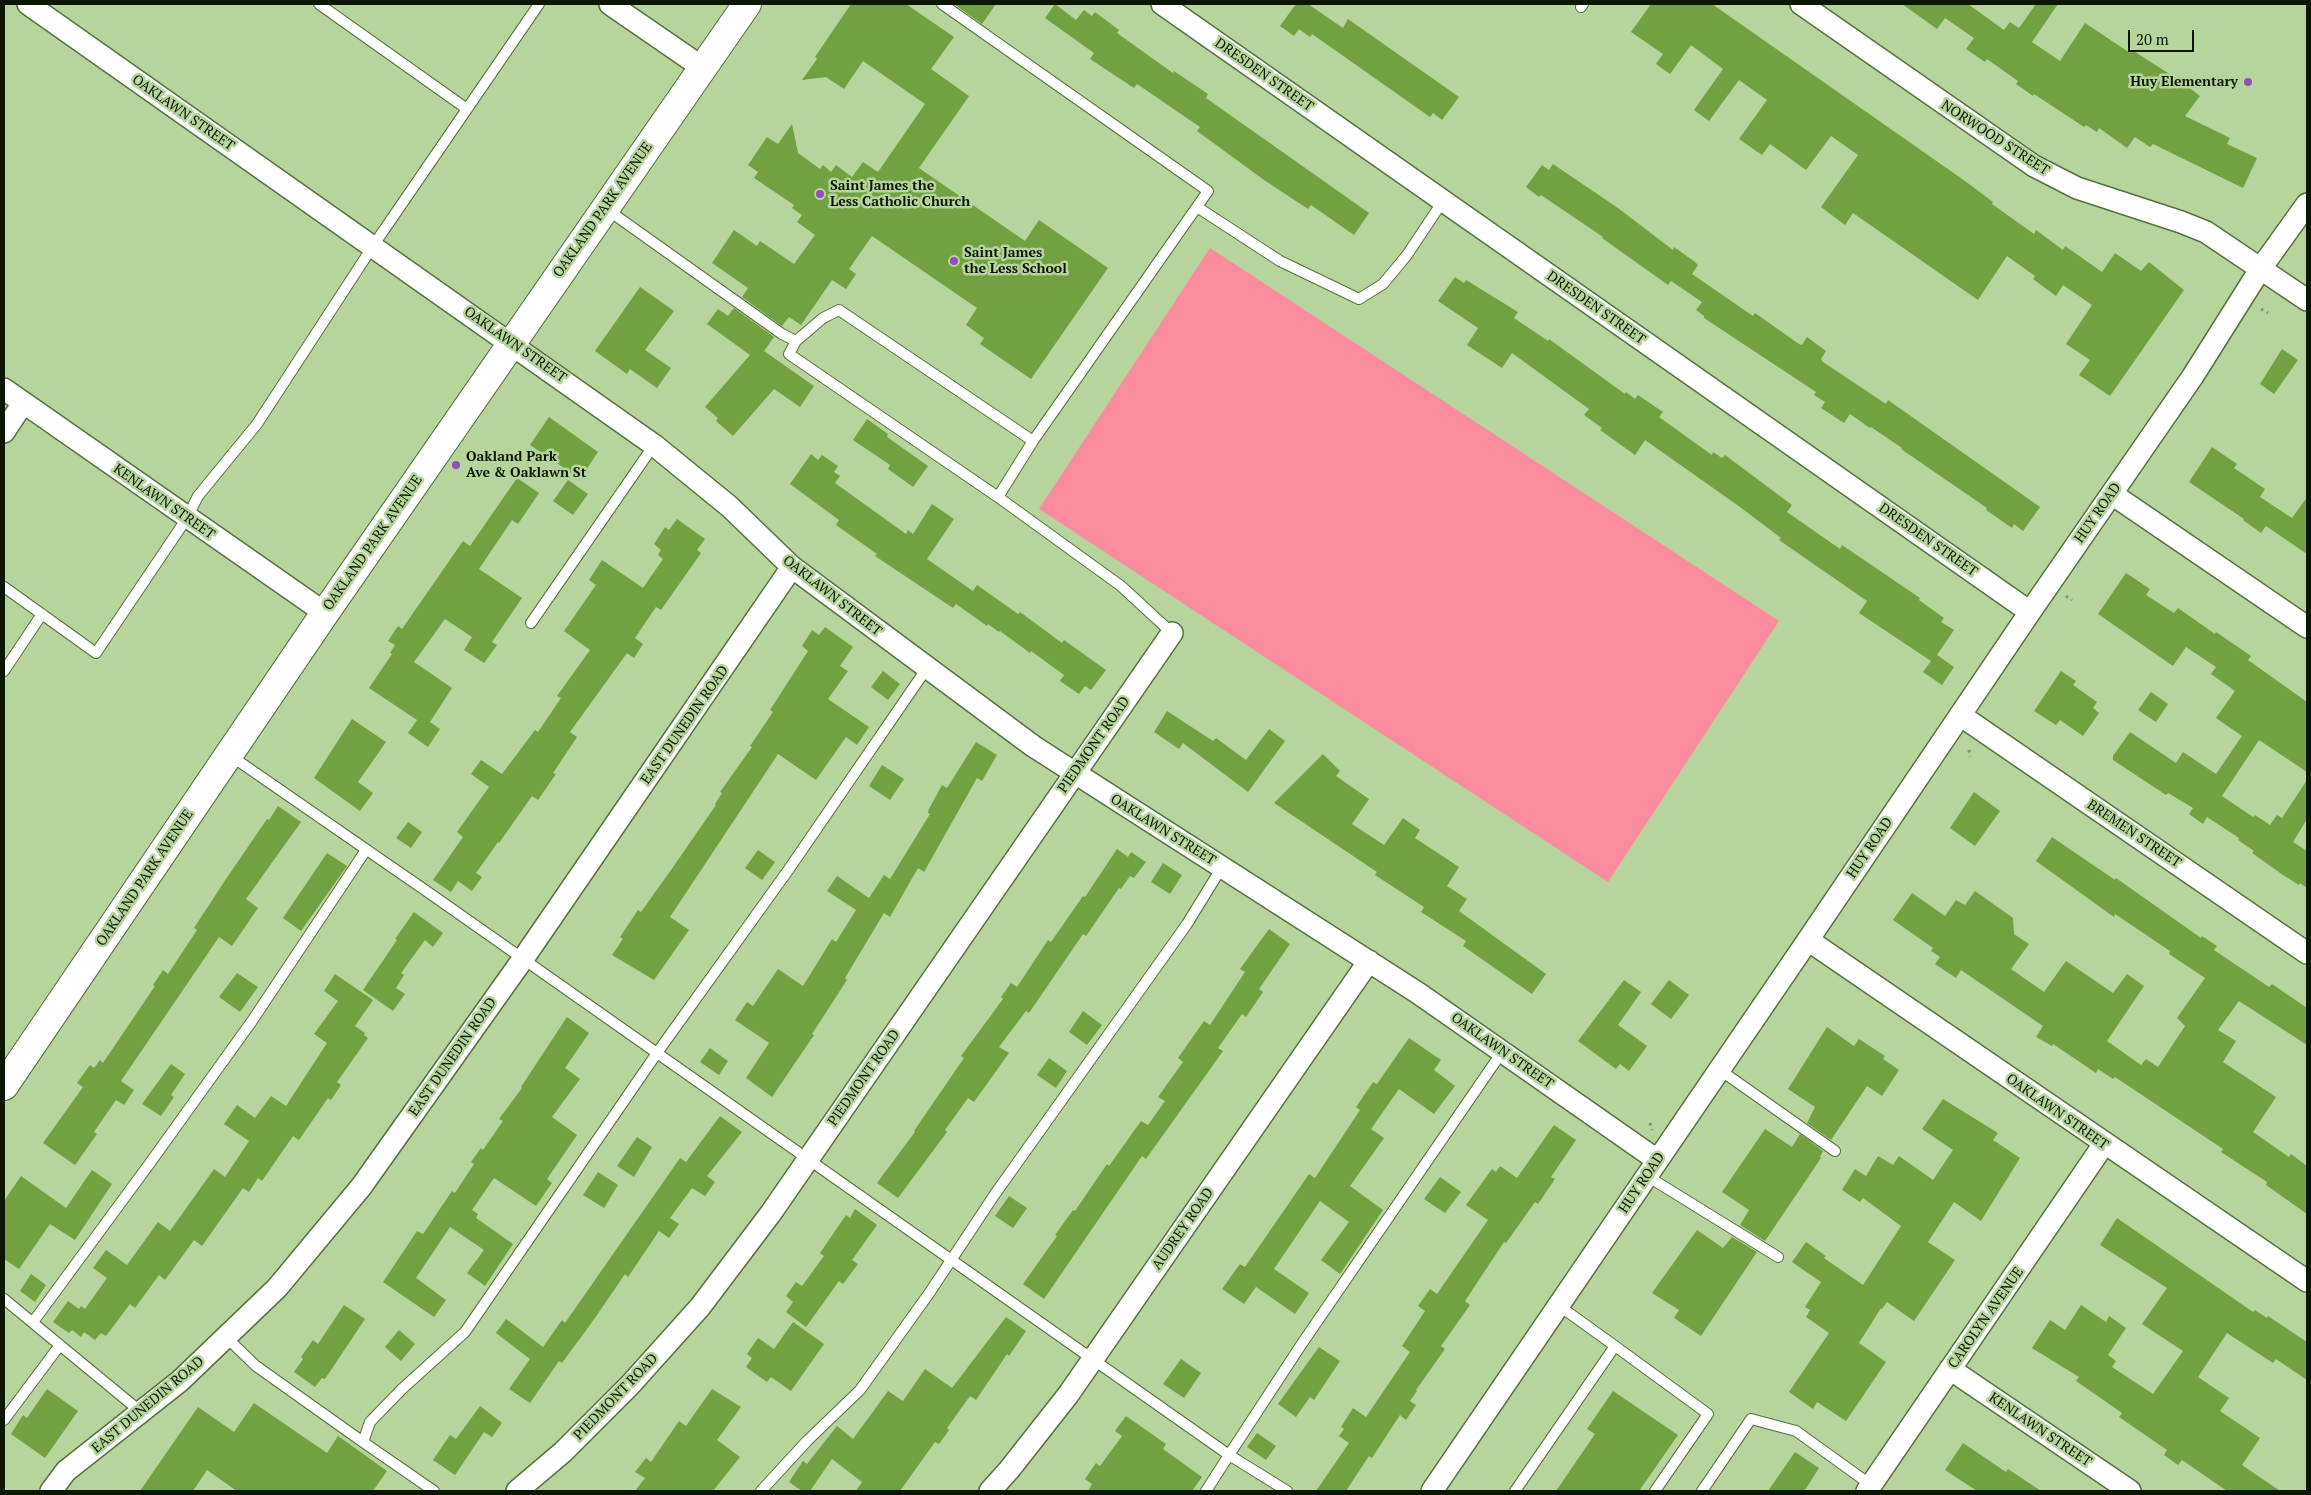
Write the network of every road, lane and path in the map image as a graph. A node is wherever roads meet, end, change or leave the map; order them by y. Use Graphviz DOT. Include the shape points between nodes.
graph roads {
  1 [pos="28,4"];
  2 [pos="319,4"];
  3 [pos="539,4"];
  4 [pos="610,4"];
  5 [pos="747,4"];
  6 [pos="942,4"];
  7 [pos="1162,4"];
  8 [pos="1801,4"];
  9 [pos="703,68"];
  10 [pos="467,109"];
  11 [pos="1443,201"];
  12 [pos="2307,204"];
  13 [pos="1197,207"];
  14 [pos="605,208"];
  15 [pos="373,246"];
  16 [pos="2261,268"];
  17 [pos="2307,300"];
  18 [pos="2260,309"];
  19 [pos="2268,313"];
  20 [pos="796,341"];
  21 [pos="512,342"];
  22 [pos="4,389"];
  23 [pos="23,402"];
  24 [pos="4,432"];
  25 [pos="1033,441"];
  26 [pos="654,444"];
  27 [pos="2112,494"];
  28 [pos="998,497"];
  29 [pos="187,518"];
  30 [pos="792,567"];
  31 [pos="4,587"];
  32 [pos="2030,612"];
  33 [pos="325,613"];
  34 [pos="42,614"];
  35 [pos="531,623"];
  36 [pos="2307,627"];
  37 [pos="1172,634"];
  38 [pos="927,668"];
  39 [pos="4,671"];
  40 [pos="1960,715"];
  41 [pos="1969,750"];
  42 [pos="229,755"];
  43 [pos="1970,757"];
  44 [pos="1074,774"];
  45 [pos="366,850"];
  46 [pos="1222,867"];
  47 [pos="1808,940"];
  48 [pos="2307,953"];
  49 [pos="523,959"];
  50 [pos="1369,961"];
  51 [pos="1502,1052"];
  52 [pos="657,1053"];
  53 [pos="1720,1070"];
  54 [pos="4,1086"];
  55 [pos="2104,1144"];
  56 [pos="1835,1151"];
  57 [pos="808,1159"];
  58 [pos="1652,1168"];
  59 [pos="1778,1257"];
  60 [pos="950,1261"];
  61 [pos="2307,1281"];
  62 [pos="4,1299"];
  63 [pos="1558,1306"];
  64 [pos="33,1322"];
  65 [pos="226,1337"];
  66 [pos="60,1345"];
  67 [pos="1615,1346"];
  68 [pos="1093,1359"];
  69 [pos="1950,1369"];
  70 [pos="141,1412"];
  71 [pos="4,1420"];
  72 [pos="363,1442"];
  73 [pos="1229,1456"];
  74 [pos="1869,1488"];
  75 [pos="51,1491"];
  76 [pos="434,1491"];
  77 [pos="517,1491"];
  78 [pos="761,1491"];
  79 [pos="990,1491"];
  80 [pos="1206,1491"];
  81 [pos="1287,1491"];
  82 [pos="1432,1491"];
  83 [pos="1515,1491"];
  84 [pos="1655,1491"];
  85 [pos="1702,1491"];
  86 [pos="2130,1491"];
  1 -- 15 [label="street, OAKLAWN STREET"];
  2 -- 10 [label="lane"];
  3 -- 10 [label="lane"];
  4 -- 9 [label="street"];
  5 -- 9 [label="main road, OAKLAND PARK AVENUE"];
  6 -- 13 [label="lane" via="1208,191"];
  7 -- 11 [label="street, DRESDEN STREET"];
  8 -- 16 [label="street, NORWOOD STREET" via="2034,166 2077,188 2206,232"];
  9 -- 14 [label="main road, OAKLAND PARK AVENUE"];
  10 -- 15 [label="lane"];
  11 -- 13 [label="lane" via="1383,284 1359,299 1280,261"];
  11 -- 32 [label="street, DRESDEN STREET"];
  12 -- 16 [label="street, HUY ROAD"];
  13 -- 25 [label="lane"];
  14 -- 20 [label="lane"];
  14 -- 21 [label="main road, OAKLAND PARK AVENUE"];
  15 -- 21 [label="street, OAKLAWN STREET"];
  15 -- 29 [label="lane" via="256,424 198,496"];
  16 -- 17 [label="street, NORWOOD STREET"];
  16 -- 27 [label="street, HUY ROAD" via="2193,376"];
  18 -- 19 [label="path"];
  20 -- 25 [label="lane" via="823,318 839,310"];
  20 -- 28 [label="lane" via="789,354"];
  21 -- 26 [label="street, OAKLAWN STREET"];
  21 -- 33 [label="main road, OAKLAND PARK AVENUE"];
  22 -- 23 [label="street, KENLAWN STREET"];
  23 -- 24 [label="street"];
  23 -- 29 [label="street, KENLAWN STREET"];
  25 -- 28 [label="lane"];
  26 -- 30 [label="street, OAKLAWN STREET" via="730,507"];
  26 -- 35 [label="lane"];
  27 -- 32 [label="street, HUY ROAD"];
  27 -- 36 [label="street"];
  28 -- 37 [label="lane" via="1120,586"];
  29 -- 33 [label="street, KENLAWN STREET"];
  29 -- 34 [label="lane" via="96,653"];
  30 -- 38 [label="street, OAKLAWN STREET"];
  30 -- 49 [label="street, EAST DUNEDIN ROAD"];
  31 -- 34 [label="lane"];
  32 -- 40 [label="street, HUY ROAD"];
  33 -- 42 [label="main road, OAKLAND PARK AVENUE"];
  34 -- 39 [label="lane"];
  37 -- 44 [label="street, PIEDMONT ROAD"];
  38 -- 44 [label="street, OAKLAWN STREET"];
  38 -- 52 [label="lane" via="789,870"];
  40 -- 47 [label="street, HUY ROAD"];
  40 -- 48 [label="street, BREMEN STREET"];
  41 -- 43 [label="path"];
  42 -- 45 [label="lane"];
  42 -- 54 [label="main road, OAKLAND PARK AVENUE"];
  44 -- 46 [label="street, OAKLAWN STREET"];
  44 -- 57 [label="street, PIEDMONT ROAD"];
  45 -- 49 [label="lane"];
  45 -- 64 [label="lane" via="252,1021"];
  46 -- 50 [label="street, OAKLAWN STREET"];
  46 -- 60 [label="lane" via="1187,924"];
  47 -- 53 [label="street, HUY ROAD"];
  47 -- 55 [label="street, OAKLAWN STREET"];
  49 -- 52 [label="lane"];
  49 -- 65 [label="street, EAST DUNEDIN ROAD" via="361,1186 277,1288"];
  50 -- 51 [label="street, OAKLAWN STREET"];
  50 -- 68 [label="street, AUDREY ROAD"];
  51 -- 58 [label="street, OAKLAWN STREET"];
  51 -- 73 [label="lane" via="1301,1344"];
  52 -- 57 [label="lane"];
  52 -- 72 [label="lane" via="465,1332 370,1422"];
  53 -- 56 [label="lane"];
  53 -- 58 [label="street, HUY ROAD"];
  55 -- 61 [label="street, OAKLAWN STREET"];
  55 -- 69 [label="street, CAROLYN AVENUE"];
  57 -- 60 [label="lane"];
  57 -- 77 [label="street, PIEDMONT ROAD" via="700,1306 630,1385 563,1452"];
  58 -- 59 [label="lane"];
  58 -- 63 [label="street, HUY ROAD"];
  60 -- 68 [label="lane"];
  60 -- 78 [label="lane" via="860,1390"];
  62 -- 64 [label="lane"];
  63 -- 67 [label="lane"];
  63 -- 82 [label="street, HUY ROAD"];
  64 -- 66 [label="lane"];
  65 -- 70 [label="street, EAST DUNEDIN ROAD" via="180,1381"];
  65 -- 72 [label="lane" via="256,1366"];
  66 -- 70 [label="lane"];
  66 -- 71 [label="lane"];
  67 -- 83 [label="lane"];
  67 -- 84 [label="lane" via="1708,1414"];
  68 -- 73 [label="lane"];
  68 -- 79 [label="street, AUDREY ROAD"];
  69 -- 74 [label="street, CAROLYN AVENUE"];
  69 -- 86 [label="street, KENLAWN STREET"];
  70 -- 75 [label="street, EAST DUNEDIN ROAD" via="66,1471"];
  72 -- 76 [label="lane"];
  73 -- 80 [label="lane"];
  73 -- 81 [label="lane"];
  74 -- 85 [label="lane" via="1796,1431 1751,1419"];
}
